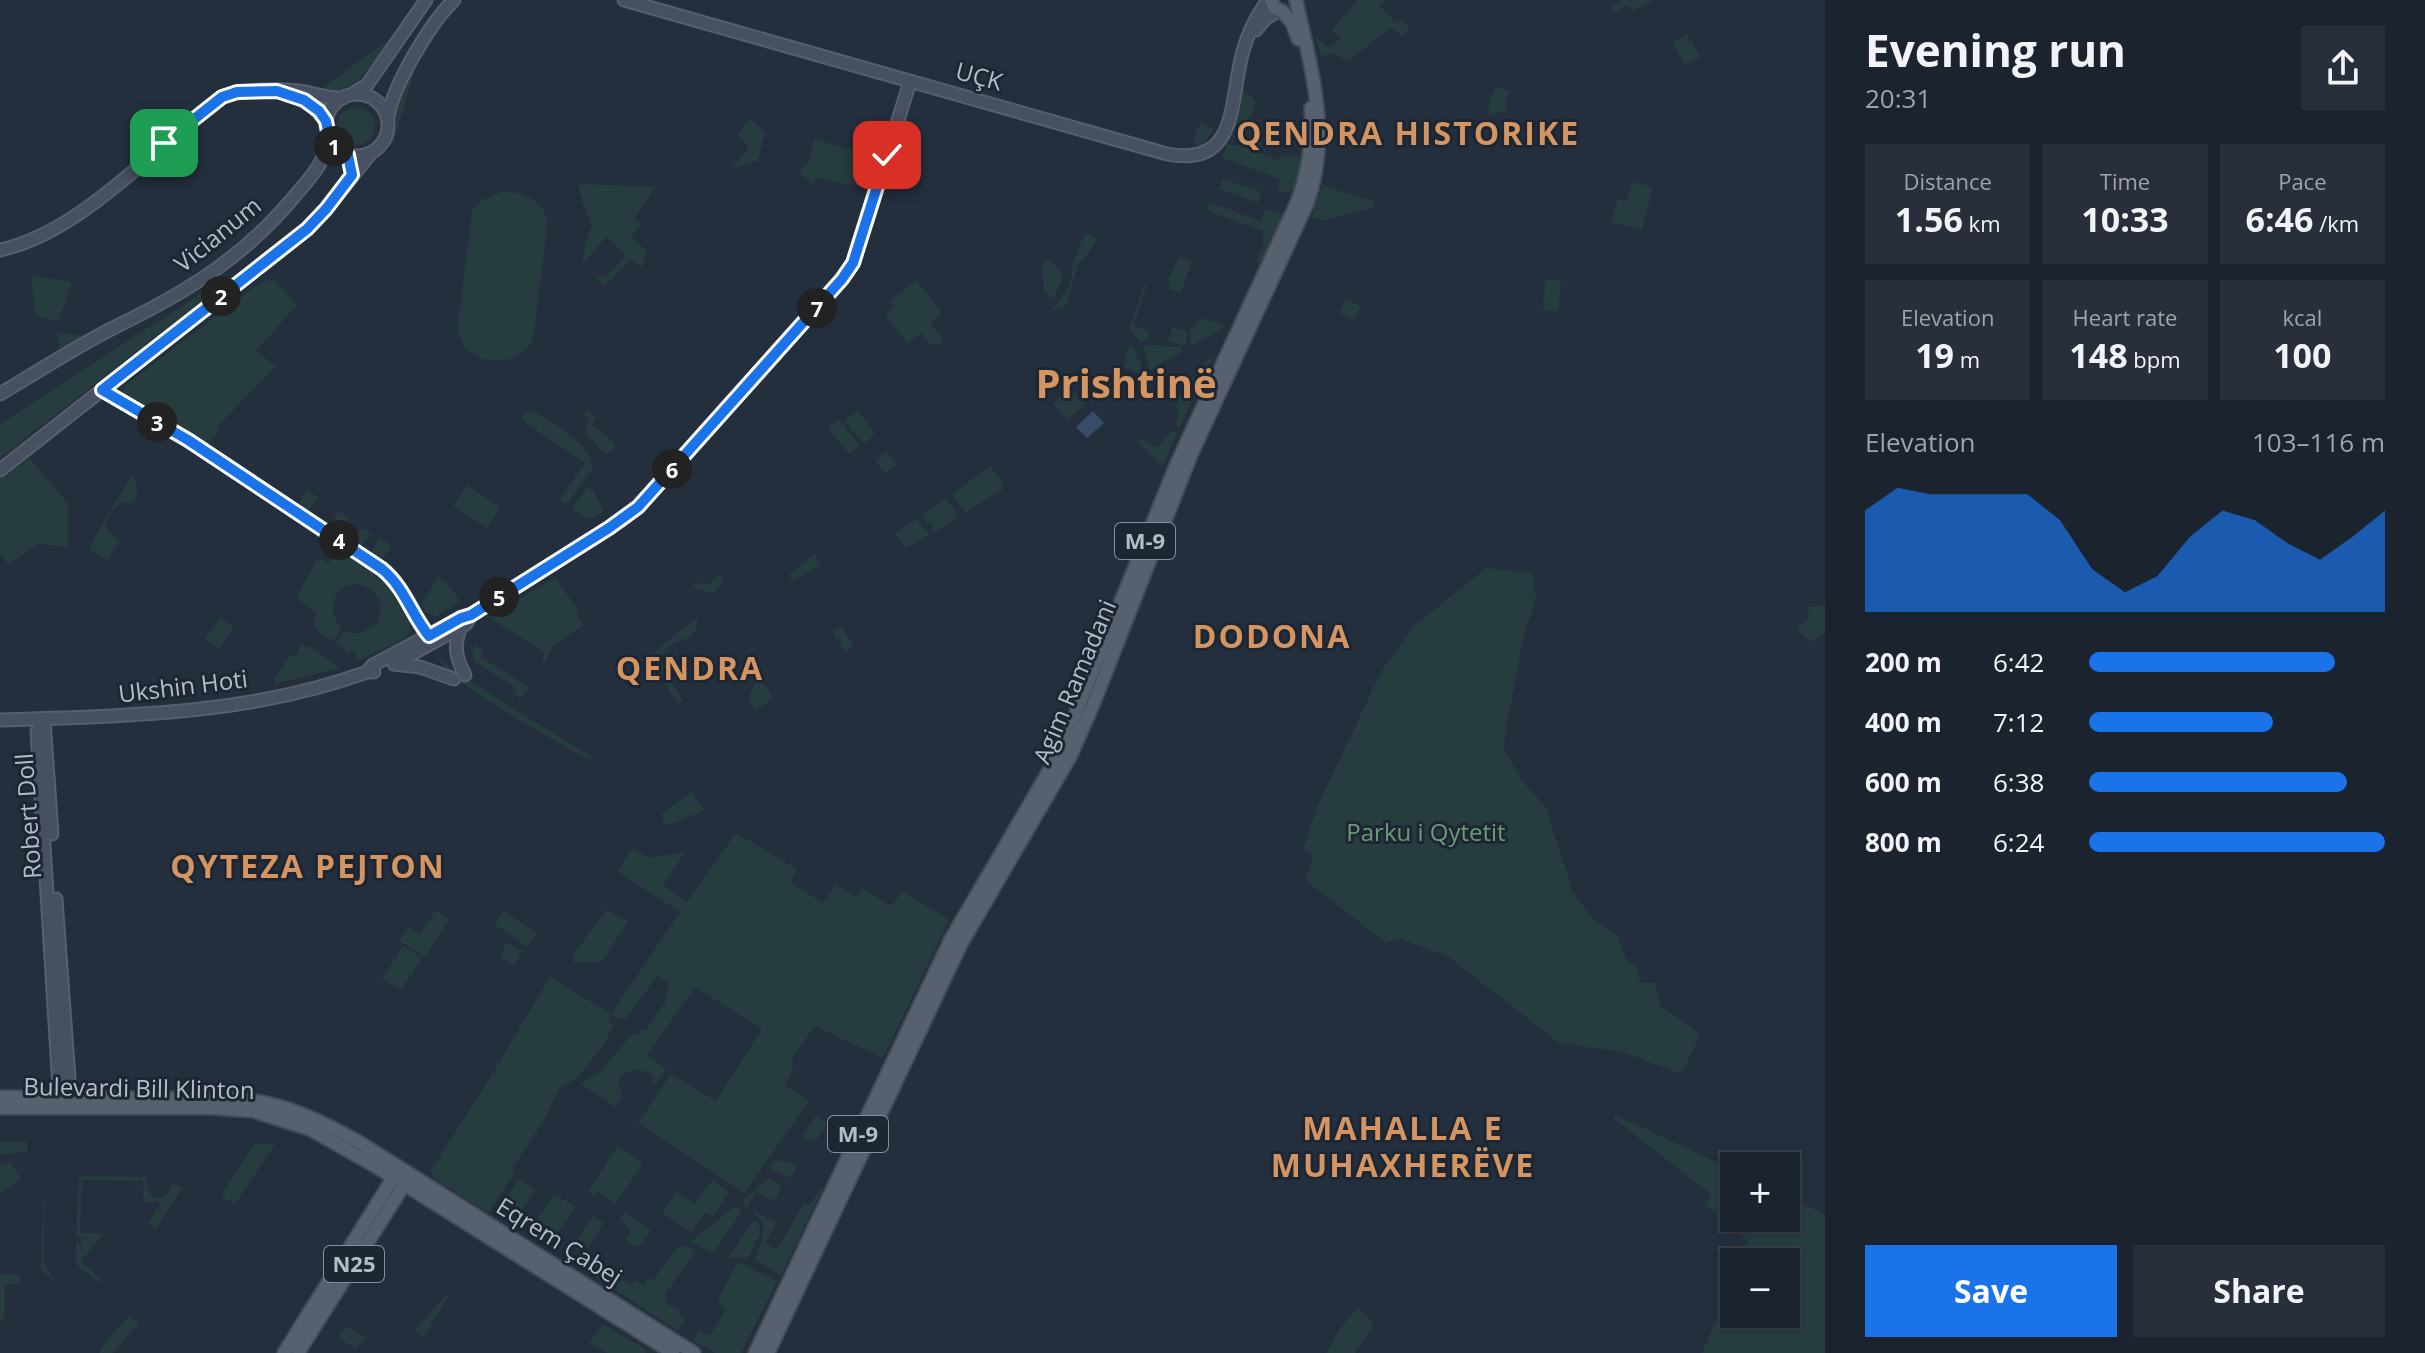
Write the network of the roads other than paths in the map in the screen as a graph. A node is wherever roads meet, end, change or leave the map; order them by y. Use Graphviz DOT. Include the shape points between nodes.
graph roads {
  1 [pos="426,0"];
  2 [pos="454,0"];
  3 [pos="624,0"];
  4 [pos="1296,0"];
  5 [pos="1275,6"];
  6 [pos="910,82"];
  7 [pos="277,91"];
  8 [pos="369,92"];
  9 [pos="346,97"];
  10 [pos="387,104"];
  11 [pos="326,127"];
  12 [pos="330,151"];
  13 [pos="371,153"];
  14 [pos="348,155"];
  15 [pos="352,175"];
  16 [pos="0,250"];
  17 [pos="1226,364"];
  18 [pos="102,390"];
  19 [pos="0,394"];
  20 [pos="0,470"];
  21 [pos="471,615"];
  22 [pos="462,626"];
  23 [pos="427,642"];
  24 [pos="393,664"];
  25 [pos="367,672"];
  26 [pos="43,719"];
  27 [pos="0,720"];
  28 [pos="0,1097"];
  29 [pos="65,1102"];
  30 [pos="0,1108"];
  31 [pos="402,1176"];
  32 [pos="759,1352"];
  33 [pos="284,1353"];
  34 [pos="298,1353"];
  35 [pos="673,1353"];
  36 [pos="694,1353"];
  1 -- 8 [label="main road"];
  2 -- 10 [label="main road" via="426,35"];
  3 -- 6 [label="main road, UÇK"];
  4 -- 5 [label="main road, M-9" via="1290,9"];
  4 -- 17 [label="main road, Agim Ramadani / M-9" via="1319,110 1315,182"];
  5 -- 6 [label="main road, UÇK" via="1245,43 1223,138 1193,157"];
  5 -- 17 [label="main road, Agim Ramadani / M-9" via="1295,29 1311,112 1311,150 1306,178"];
  6 -- 21 [label="main road" via="853,263 842,279 638,507"];
  7 -- 9 [label="main road"];
  7 -- 11 [label="main road" via="311,104"];
  7 -- 16 [label="main road" via="222,97 81,211 31,240"];
  8 -- 9 [label="main road"];
  8 -- 10 [label="main road"];
  9 -- 11 [label="main road" via="332,106"];
  10 -- 13 [label="main road" via="386,135"];
  11 -- 12 [label="main road"];
  12 -- 14 [label="main road"];
  12 -- 19 [label="main road, Vicianum" via="291,201 241,251 160,306"];
  13 -- 14 [label="main road"];
  13 -- 15 [label="main road"];
  14 -- 15 [label="main road"];
  15 -- 18 [label="main road" via="307,229"];
  17 -- 32 [label="main road, Agim Ramadani / M-9" via="1177,463 1060,752 959,923"];
  17 -- 32 [label="main road, Agim Ramadani / M-9" via="1087,719 1061,774 965,937"];
  18 -- 20 [label="main road"];
  18 -- 23 [label="main road" via="188,440 382,569 399,585"];
  21 -- 22 [label="main road"];
  21 -- 23 [label="main road"];
  22 -- 23 [label="main road"];
  22 -- 24 [label="main road" via="455,651 460,677"];
  23 -- 24 [label="main road, Ukshin Hoti"];
  23 -- 25 [label="main road, Ukshin Hoti"];
  24 -- 25 [label="main road, Ukshin Hoti"];
  25 -- 26 [label="main road, Ukshin Hoti" via="293,694 188,711"];
  26 -- 27 [label="main road, Ukshin Hoti"];
  26 -- 29 [label="main road, Robert Doll"];
  28 -- 29 [label="main road, Bulevardi Bill Klinton"];
  29 -- 30 [label="main road, Bulevardi Bill Klinton"];
  29 -- 31 [label="main road, Bulevardi Bill Klinton" via="263,1112 310,1129"];
  31 -- 33 [label="main road, N25"];
  31 -- 34 [label="main road, N25"];
  31 -- 35 [label="main road, Eqrem Çabej"];
  31 -- 36 [label="main road, Eqrem Çabej"];
}
